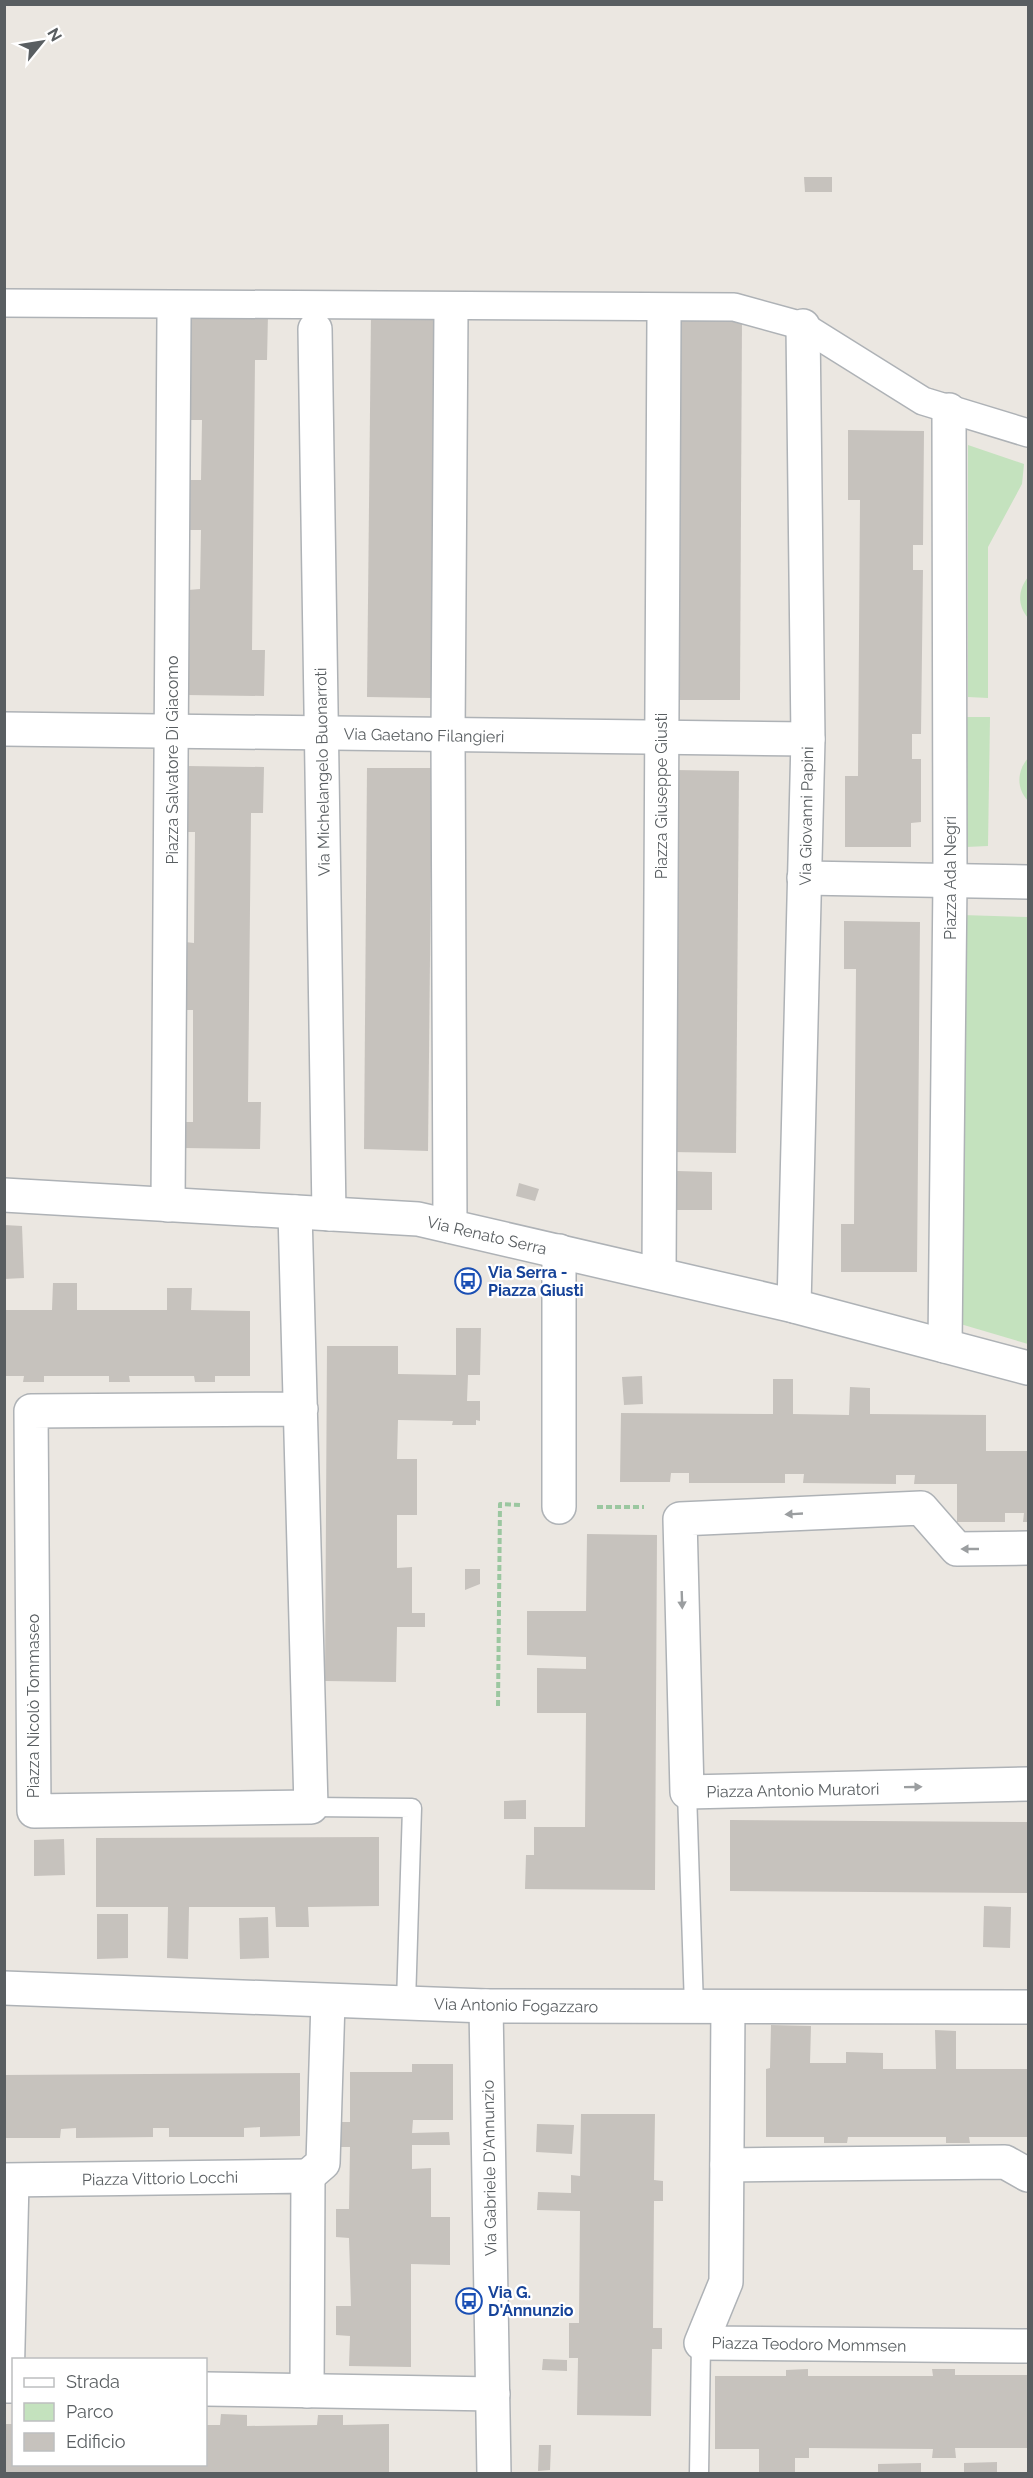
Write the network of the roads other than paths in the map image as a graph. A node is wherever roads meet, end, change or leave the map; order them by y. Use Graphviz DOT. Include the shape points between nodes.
graph roads {
  1 [pos="4,303"];
  2 [pos="451,312"];
  3 [pos="174,316"];
  4 [pos="664,318"];
  5 [pos="803,326"];
  6 [pos="315,329"];
  7 [pos="949,410"];
  8 [pos="1029,433"];
  9 [pos="4,729"];
  10 [pos="172,731"];
  11 [pos="321,734"];
  12 [pos="448,735"];
  13 [pos="661,737"];
  14 [pos="808,739"];
  15 [pos="804,878"];
  16 [pos="950,881"];
  17 [pos="1029,882"];
  18 [pos="4,1195"];
  19 [pos="168,1205"];
  20 [pos="295,1212"];
  21 [pos="329,1214"];
  22 [pos="450,1226"];
  23 [pos="559,1251"];
  24 [pos="659,1274"];
  25 [pos="794,1306"];
  26 [pos="945,1346"];
  27 [pos="1029,1368"];
  28 [pos="301,1408"];
  29 [pos="559,1507"];
  30 [pos="1029,1548"];
  31 [pos="1029,1784"];
  32 [pos="687,1792"];
  33 [pos="311,1807"];
  34 [pos="4,1988"];
  35 [pos="328,2001"];
  36 [pos="406,2003"];
  37 [pos="486,2006"];
  38 [pos="694,2007"];
  39 [pos="728,2007"];
  40 [pos="1029,2007"];
  41 [pos="727,2165"];
  42 [pos="1029,2175"];
  43 [pos="308,2176"];
  44 [pos="8,2181"];
  45 [pos="701,2343"];
  46 [pos="1029,2346"];
  47 [pos="8,2386"];
  48 [pos="207,2389"];
  49 [pos="307,2391"];
  50 [pos="493,2394"];
  51 [pos="494,2474"];
  52 [pos="699,2474"];
  1 -- 5 [label="street" via="734,307"];
  2 -- 12 [label="street"];
  3 -- 10 [label="street, Piazza Salvatore Di Giacomo"];
  4 -- 13 [label="street, Piazza Giuseppe Giusti"];
  5 -- 7 [label="street" via="923,401"];
  5 -- 14 [label="street, Via Giovanni Papini"];
  6 -- 11 [label="street, Via Michelangelo Buonarroti"];
  7 -- 8 [label="street"];
  7 -- 16 [label="street, Piazza Ada Negri"];
  9 -- 10 [label="street, Via Gaetano Filangieri"];
  10 -- 11 [label="street, Via Gaetano Filangieri"];
  10 -- 19 [label="street, Piazza Salvatore Di Giacomo"];
  11 -- 12 [label="street, Via Gaetano Filangieri"];
  11 -- 21 [label="street, Via Michelangelo Buonarroti"];
  12 -- 13 [label="street, Via Gaetano Filangieri"];
  12 -- 22 [label="street"];
  13 -- 14 [label="street, Via Gaetano Filangieri"];
  13 -- 24 [label="street, Piazza Giuseppe Giusti"];
  14 -- 15 [label="street, Via Giovanni Papini"];
  15 -- 16 [label="street"];
  15 -- 25 [label="street, Via Giovanni Papini"];
  16 -- 17 [label="street"];
  16 -- 26 [label="street, Piazza Ada Negri"];
  18 -- 19 [label="street, Via Renato Serra"];
  19 -- 20 [label="street, Via Renato Serra"];
  20 -- 21 [label="street, Via Renato Serra"];
  20 -- 28 [label="street"];
  21 -- 22 [label="street, Via Renato Serra" via="418,1219"];
  22 -- 23 [label="street, Via Renato Serra"];
  23 -- 24 [label="street, Via Renato Serra"];
  23 -- 29 [label="street"];
  24 -- 25 [label="street, Via Renato Serra"];
  25 -- 26 [label="street, Via Renato Serra"];
  26 -- 27 [label="street, Via Renato Serra"];
  28 -- 33 [label="street"];
  28 -- 33 [label="street, Piazza Nicolò Tommaseo" via="31,1411 34,1811"];
  30 -- 32 [label="street, Piazza Antonio Muratori, one-way" via="957,1549 921,1508 680,1519"];
  32 -- 31 [label="street, Piazza Antonio Muratori, one-way"];
  32 -- 38 [label="lane"];
  33 -- 36 [label="lane" via="412,1808"];
  34 -- 35 [label="street, Via Antonio Fogazzaro"];
  35 -- 36 [label="street, Via Antonio Fogazzaro"];
  35 -- 43 [label="street" via="323,2163"];
  36 -- 37 [label="street, Via Antonio Fogazzaro"];
  37 -- 38 [label="street, Via Antonio Fogazzaro"];
  37 -- 50 [label="street, Via Gabriele D'Annunzio"];
  38 -- 39 [label="street, Via Antonio Fogazzaro"];
  39 -- 40 [label="street, Via Antonio Fogazzaro"];
  39 -- 41 [label="street, Piazza Teodoro Mommsen"];
  41 -- 42 [label="street" via="1005,2162"];
  41 -- 45 [label="street, Piazza Teodoro Mommsen" via="726,2282"];
  43 -- 44 [label="street, Piazza Vittorio Locchi"];
  43 -- 49 [label="street"];
  44 -- 47 [label="street, Piazza Vittorio Locchi"];
  45 -- 46 [label="street, Piazza Teodoro Mommsen"];
  45 -- 52 [label="lane"];
  48 -- 49 [label="street"];
  49 -- 50 [label="street"];
  50 -- 51 [label="street, Via Gabriele D'Annunzio"];
}
